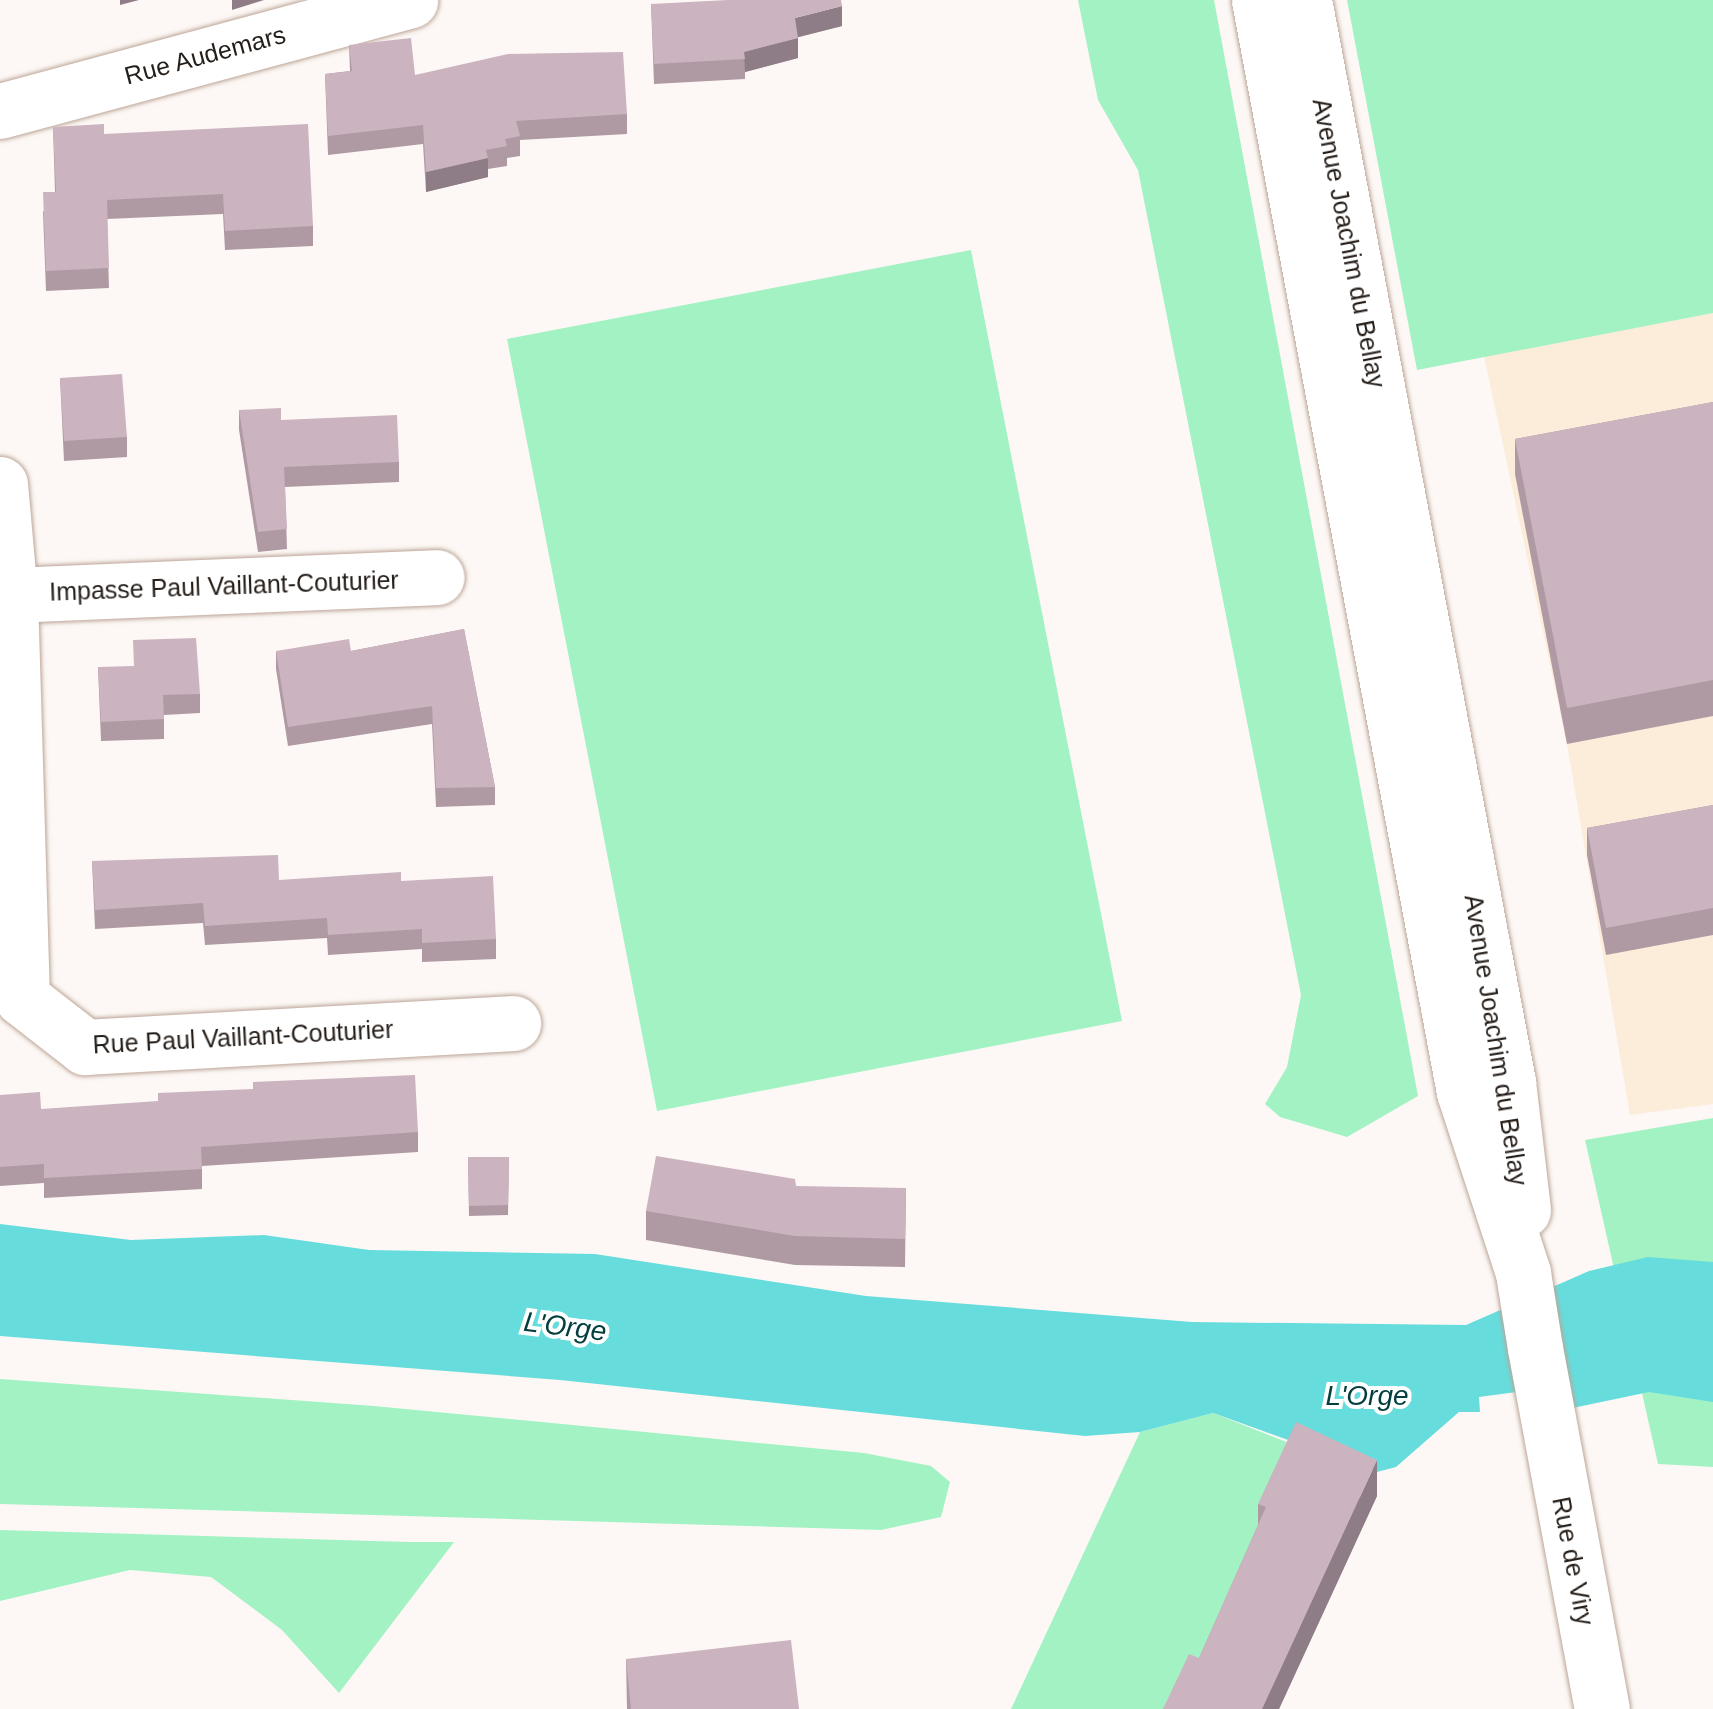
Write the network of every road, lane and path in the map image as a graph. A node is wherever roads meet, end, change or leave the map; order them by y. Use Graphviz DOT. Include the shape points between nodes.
graph roads {
  1 [pos="410,0"];
  2 [pos="1259,0"];
  3 [pos="1304,0"];
  4 [pos="0,110"];
  5 [pos="0,484"];
  6 [pos="438,577"];
  7 [pos="10,595"];
  8 [pos="513,1023"];
  9 [pos="1522,1273"];
  10 [pos="1602,1709"];
  1 -- 4 [label="street, Rue Audemars"];
  2 -- 9 [label="street, Avenue Joachim du Bellay" via="1464,1092"];
  3 -- 9 [label="street, Avenue Joachim du Bellay" via="1508,1082 1520,1161"];
  5 -- 7 [label="street, Rue Paul Vaillant-Couturier"];
  6 -- 7 [label="street, Impasse Paul Vaillant-Couturier"];
  7 -- 8 [label="street, Rue Paul Vaillant-Couturier" via="22,998 84,1047"];
  9 -- 10 [label="street, Rue de Viry"];
}
